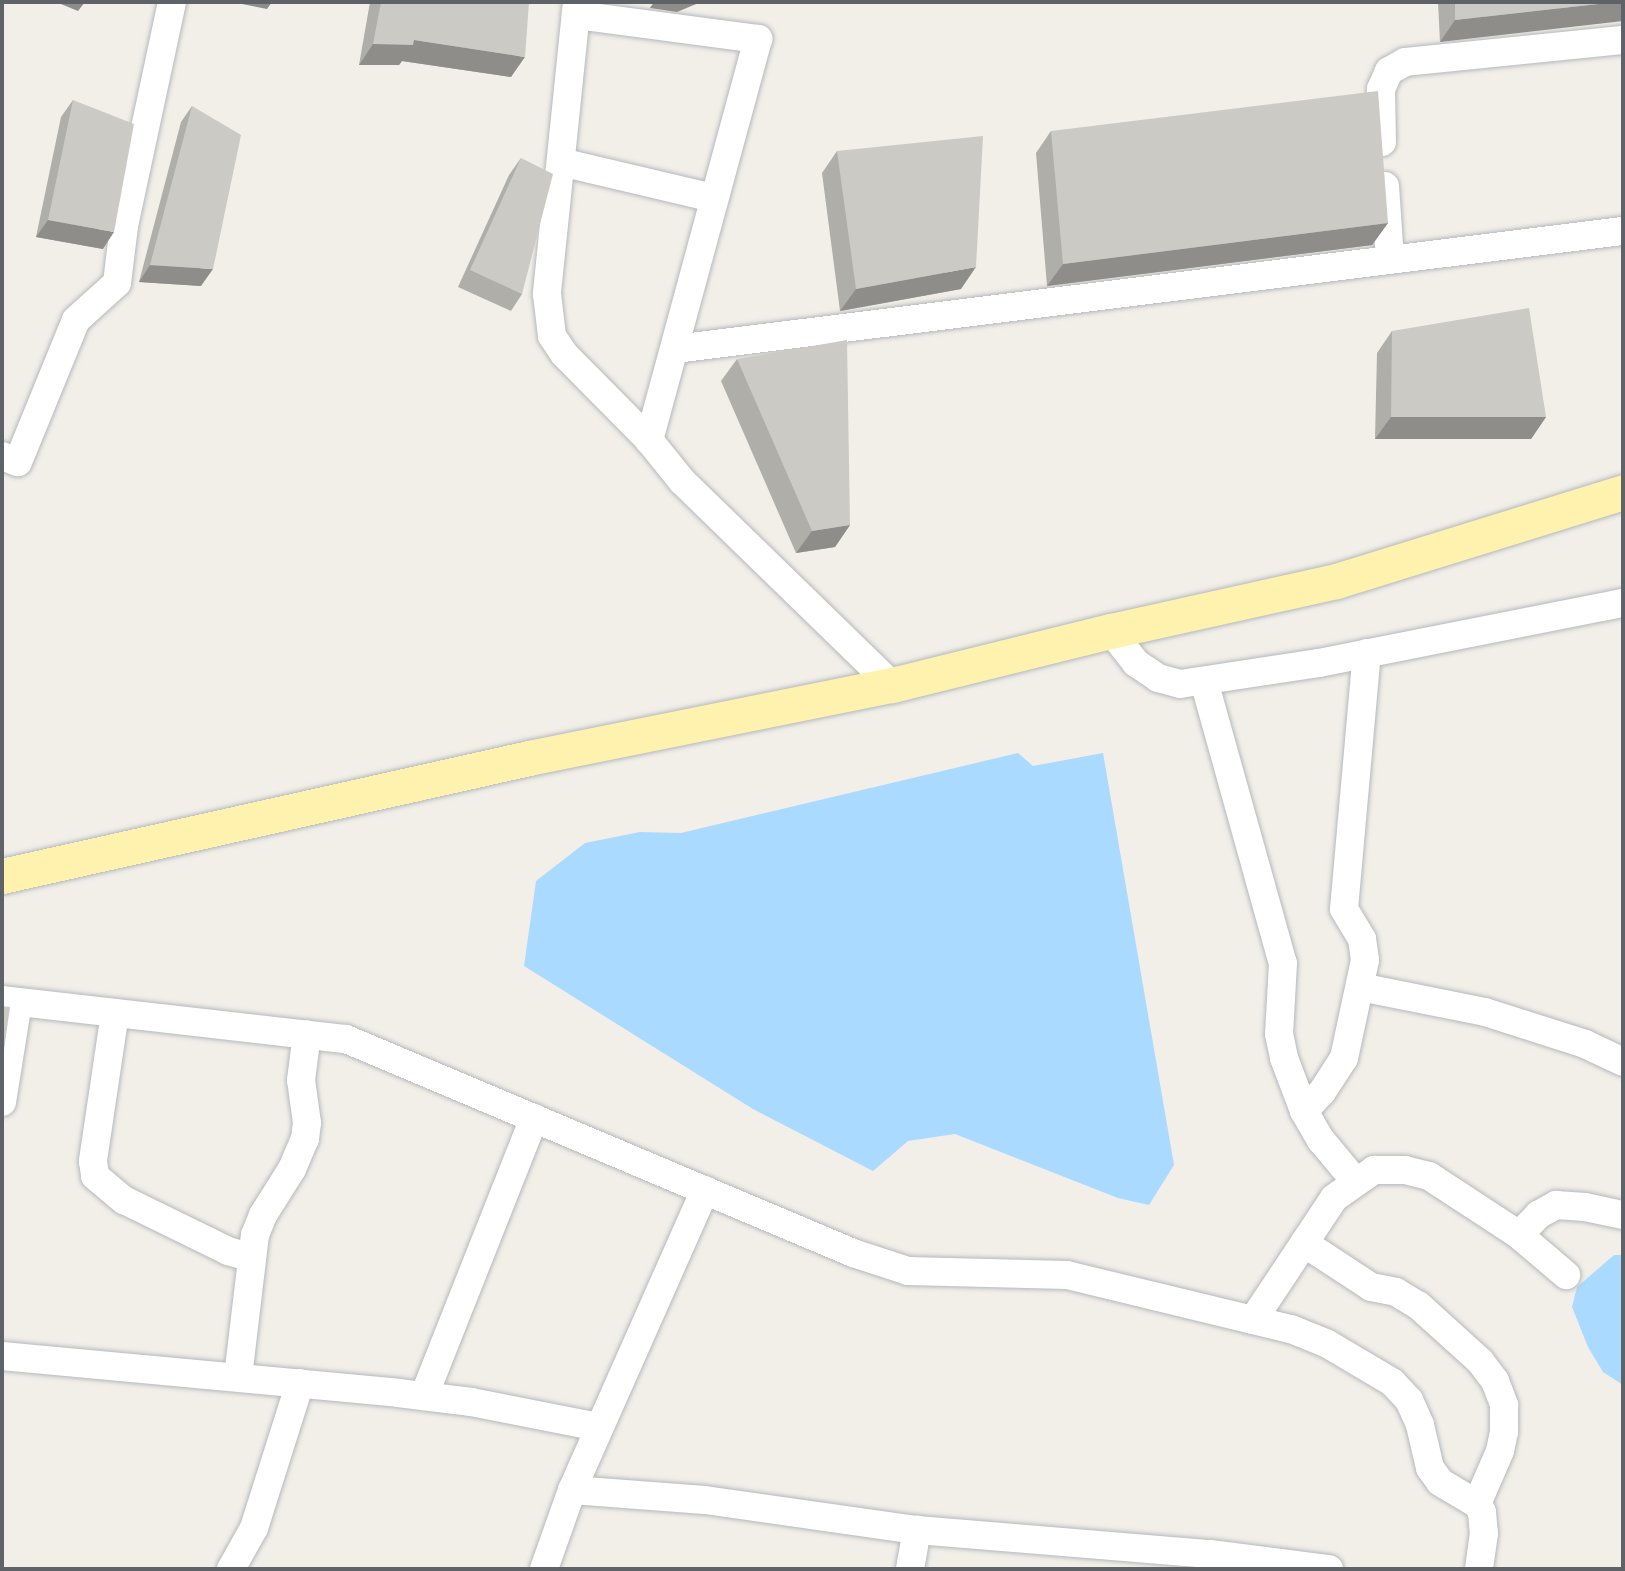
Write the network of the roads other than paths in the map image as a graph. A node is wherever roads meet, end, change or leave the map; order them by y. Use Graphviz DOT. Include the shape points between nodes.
graph roads {
  1 [pos="172,2"];
  2 [pos="576,8"];
  3 [pos="1623,40"];
  4 [pos="561,162"];
  5 [pos="713,198"];
  6 [pos="1623,230"];
  7 [pos="1390,260"];
  8 [pos="675,349"];
  9 [pos="649,440"];
  10 [pos="2,456"];
  11 [pos="1623,492"];
  12 [pos="1623,603"];
  13 [pos="1111,631"];
  14 [pos="1367,653"];
  15 [pos="1204,681"];
  16 [pos="892,685"];
  17 [pos="2,876"];
  18 [pos="1360,987"];
  19 [pos="10,1001"];
  20 [pos="115,1013"];
  21 [pos="307,1034"];
  22 [pos="1623,1062"];
  23 [pos="2,1102"];
  24 [pos="1304,1111"];
  25 [pos="534,1118"];
  26 [pos="1355,1181"];
  27 [pos="705,1190"];
  28 [pos="1623,1215"];
  29 [pos="1519,1235"];
  30 [pos="1304,1243"];
  31 [pos="252,1258"];
  32 [pos="1566,1275"];
  33 [pos="1253,1320"];
  34 [pos="2,1356"];
  35 [pos="238,1377"];
  36 [pos="300,1382"];
  37 [pos="424,1396"];
  38 [pos="599,1427"];
  39 [pos="572,1489"];
  40 [pos="1477,1504"];
  41 [pos="917,1530"];
  42 [pos="1207,1562"];
  43 [pos="231,1569"];
  44 [pos="544,1569"];
  45 [pos="910,1569"];
  46 [pos="1329,1569"];
  47 [pos="1479,1569"];
  1 -- 10 [label="street" via="124,226 117,284 76,320 18,462"];
  2 -- 4 [label="street"];
  2 -- 5 [label="street" via="758,39"];
  3 -- 7 [label="street" via="1405,62 1389,71 1379,105"];
  4 -- 5 [label="street"];
  4 -- 9 [label="street" via="547,294 552,336 564,354"];
  5 -- 8 [label="street"];
  6 -- 7 [label="street"];
  7 -- 8 [label="street"];
  8 -- 9 [label="street"];
  9 -- 16 [label="street" via="682,481"];
  11 -- 13 [label="main road" via="1336,581"];
  12 -- 14 [label="street"];
  13 -- 15 [label="street" via="1136,663 1158,678 1180,684"];
  13 -- 16 [label="main road"];
  14 -- 15 [label="street"];
  14 -- 18 [label="street" via="1344,909 1362,939 1365,960"];
  15 -- 24 [label="street" via="1283,963 1279,1034 1293,1089"];
  16 -- 17 [label="main road" via="529,758"];
  18 -- 22 [label="street" via="1485,1012 1585,1044"];
  18 -- 24 [label="street" via="1345,1058"];
  19 -- 20 [label="street"];
  19 -- 23 [label="street"];
  20 -- 21 [label="street"];
  20 -- 31 [label="street" via="93,1161 95,1176 124,1200 228,1251"];
  21 -- 25 [label="street" via="346,1039"];
  21 -- 31 [label="street" via="301,1080 305,1139 263,1215"];
  24 -- 26 [label="street"];
  25 -- 27 [label="street"];
  25 -- 37 [label="street"];
  26 -- 29 [label="street" via="1374,1170 1429,1176"];
  26 -- 30 [label="street" via="1334,1198"];
  27 -- 33 [label="street" via="853,1253 908,1271 1067,1275"];
  27 -- 38 [label="street"];
  28 -- 29 [label="street" via="1556,1205 1538,1215"];
  29 -- 32 [label="street"];
  30 -- 33 [label="street"];
  30 -- 40 [label="street" via="1371,1287 1396,1292 1418,1305 1480,1361 1495,1381 1504,1405 1504,1432"];
  31 -- 35 [label="street"];
  33 -- 40 [label="street" via="1326,1343 1392,1382 1409,1399 1430,1468 1440,1482"];
  34 -- 35 [label="street"];
  35 -- 36 [label="street"];
  36 -- 37 [label="street"];
  36 -- 43 [label="street" via="254,1528"];
  37 -- 38 [label="street"];
  38 -- 39 [label="street"];
  39 -- 41 [label="street" via="705,1500"];
  39 -- 44 [label="street"];
  40 -- 47 [label="street" via="1484,1522"];
  41 -- 42 [label="street"];
  41 -- 45 [label="street"];
  42 -- 46 [label="street"];
}
